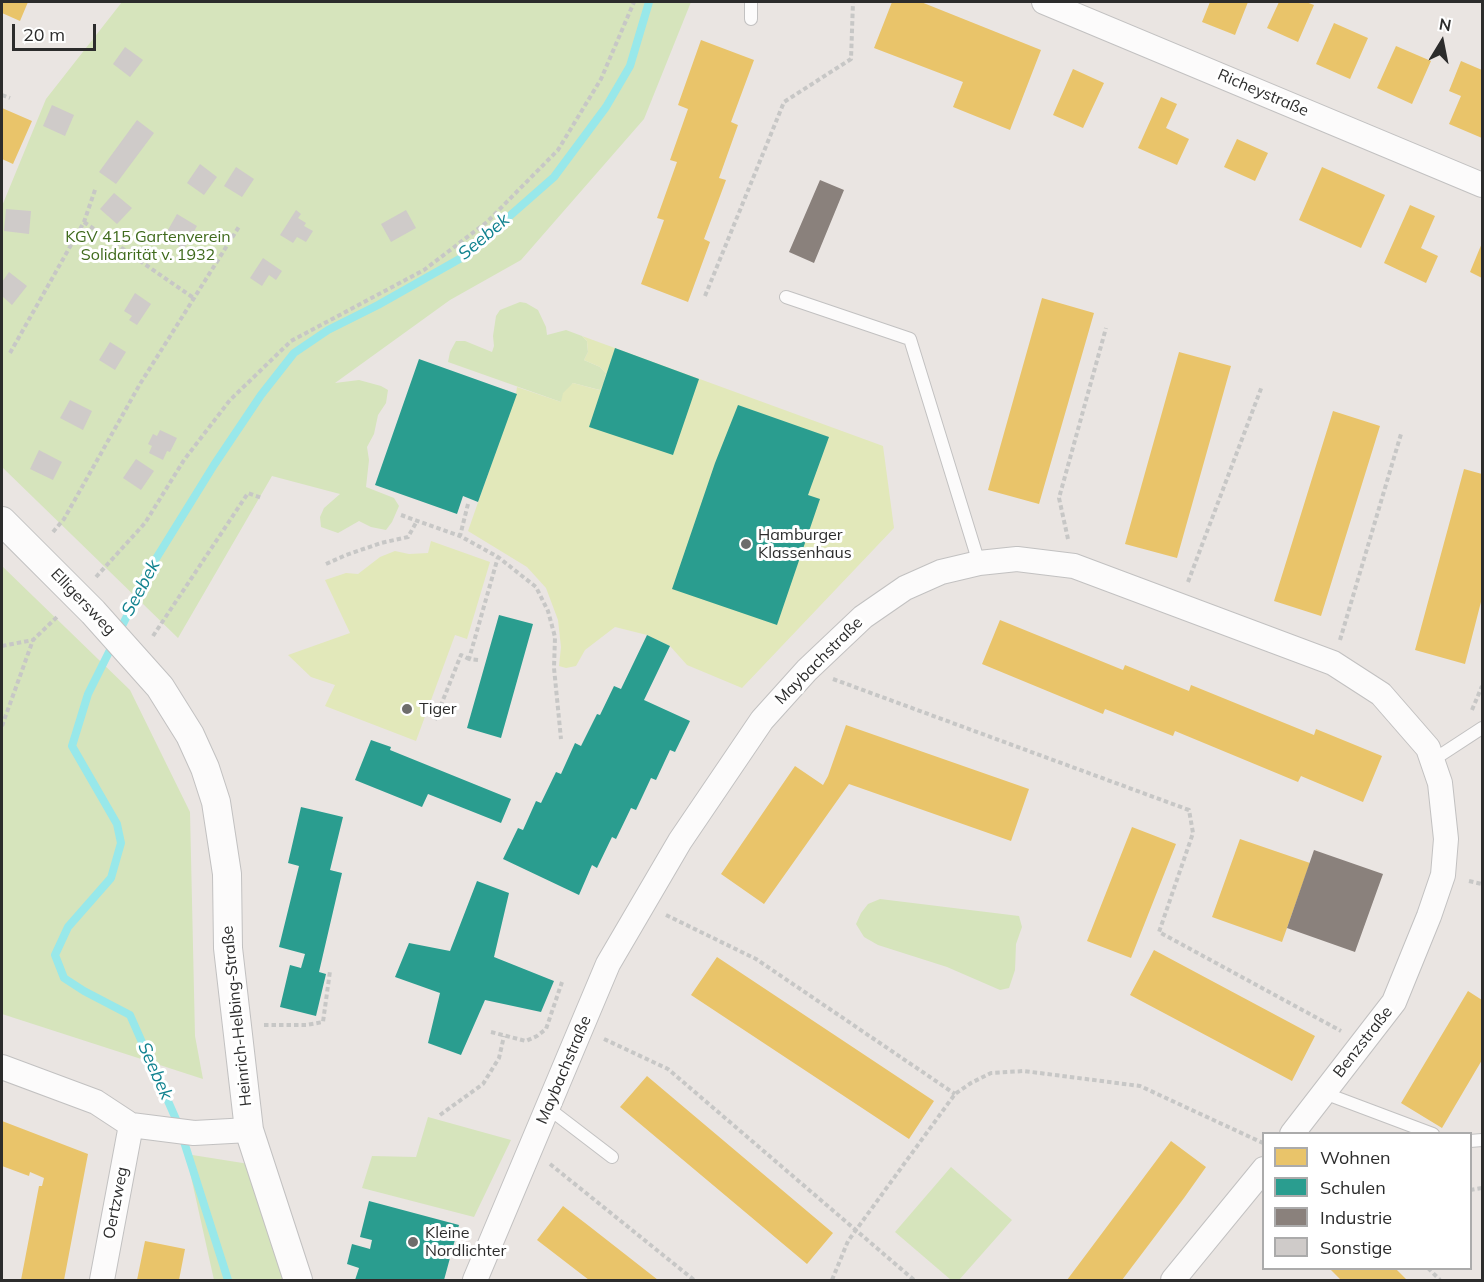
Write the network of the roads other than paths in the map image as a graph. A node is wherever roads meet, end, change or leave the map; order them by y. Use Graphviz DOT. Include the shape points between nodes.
graph roads {
  1 [pos="751,2"];
  2 [pos="1044,2"];
  3 [pos="751,20"];
  4 [pos="1482,185"];
  5 [pos="786,297"];
  6 [pos="2,521"];
  7 [pos="979,562"];
  8 [pos="160,687"];
  9 [pos="1482,728"];
  10 [pos="1433,760"];
  11 [pos="1443,875"];
  12 [pos="2,1067"];
  13 [pos="1324,1093"];
  14 [pos="548,1108"];
  15 [pos="131,1125"];
  16 [pos="249,1130"];
  17 [pos="1294,1132"];
  18 [pos="1427,1132"];
  19 [pos="612,1157"];
  20 [pos="1262,1170"];
  21 [pos="102,1281"];
  22 [pos="298,1281"];
  23 [pos="475,1281"];
  24 [pos="1173,1281"];
  1 -- 3 [label="lane"];
  2 -- 4 [label="street, Richeystraße"];
  5 -- 7 [label="lane" via="910,339"];
  6 -- 8 [label="street, Elligersweg" via="86,604"];
  7 -- 10 [label="street, Maybachstraße" via="1017,559 1074,566 1333,663 1381,694 1428,748"];
  7 -- 14 [label="street, Maybachstraße" via="941,572 905,588 862,617 762,720 680,841 608,964"];
  8 -- 16 [label="street, Heinrich-Helbing-Straße" via="190,735 216,802 227,874 228,948"];
  9 -- 10 [label="lane"];
  10 -- 11 [label="street, Maybachstraße" via="1444,807"];
  11 -- 13 [label="street, Benzstraße" via="1394,1002"];
  12 -- 15 [label="street" via="96,1102"];
  13 -- 17 [label="street, Benzstraße"];
  13 -- 18 [label="lane"];
  14 -- 19 [label="lane"];
  14 -- 23 [label="street, Maybachstraße"];
  15 -- 16 [label="street" via="194,1133"];
  15 -- 21 [label="street, Oertzweg"];
  16 -- 22 [label="street, Heinrich-Helbing-Straße"];
  20 -- 24 [label="street"];
}
